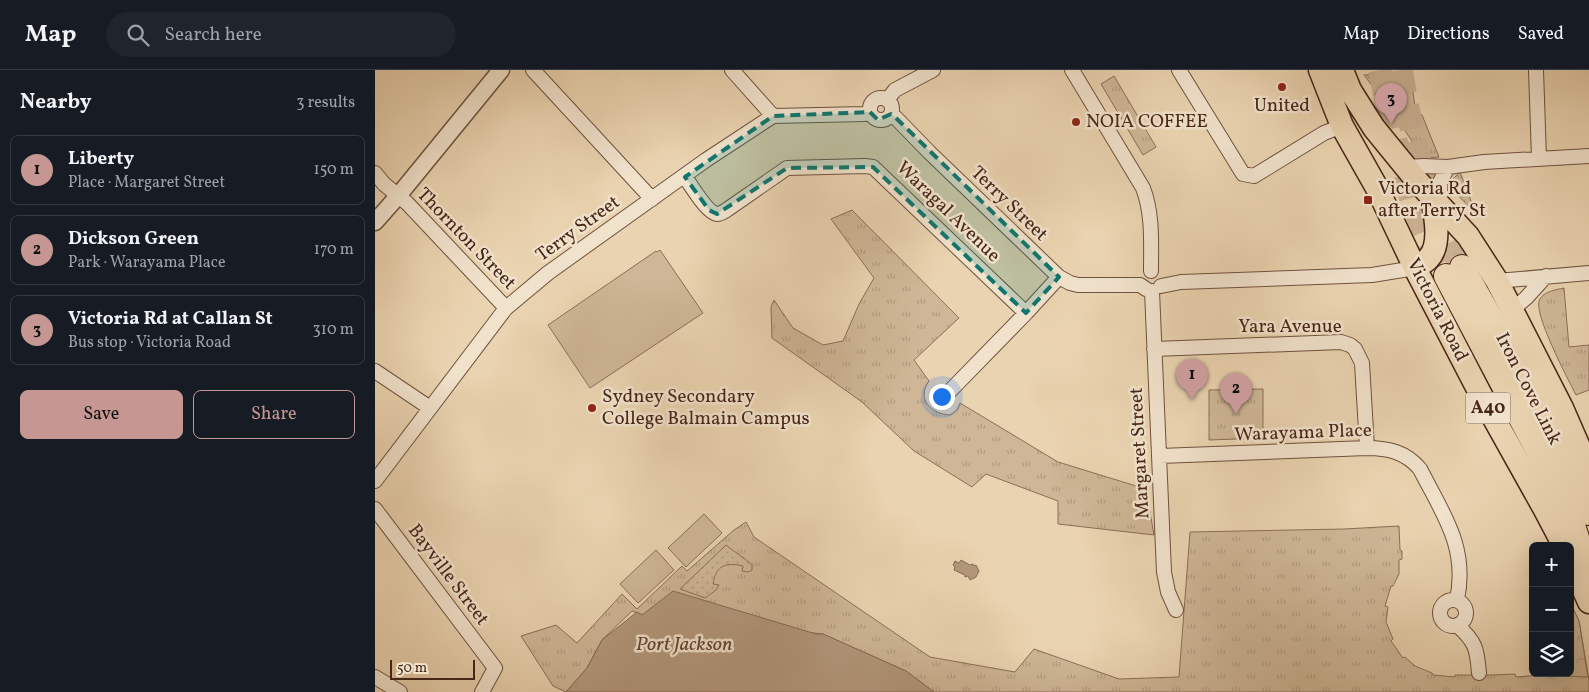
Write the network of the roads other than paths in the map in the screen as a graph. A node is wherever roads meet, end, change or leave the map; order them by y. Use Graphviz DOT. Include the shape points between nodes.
graph roads {
  1 [pos="501,70"];
  2 [pos="533,70"];
  3 [pos="732,70"];
  4 [pos="1072,70"];
  5 [pos="1179,70"];
  6 [pos="1320,70"];
  7 [pos="1342,70"];
  8 [pos="1536,70"];
  9 [pos="925,72"];
  10 [pos="889,107"];
  11 [pos="773,116"];
  12 [pos="1342,126"];
  13 [pos="1589,156"];
  14 [pos="1539,158"];
  15 [pos="1405,167"];
  16 [pos="1448,167"];
  17 [pos="375,173"];
  18 [pos="685,177"];
  19 [pos="398,196"];
  20 [pos="652,199"];
  21 [pos="1436,201"];
  22 [pos="375,222"];
  23 [pos="1415,268"];
  24 [pos="1589,273"];
  25 [pos="1546,276"];
  26 [pos="1059,277"];
  27 [pos="1152,281"];
  28 [pos="1497,281"];
  29 [pos="505,308"];
  30 [pos="1513,310"];
  31 [pos="1026,313"];
  32 [pos="1154,348"];
  33 [pos="375,371"];
  34 [pos="948,393"];
  35 [pos="430,408"];
  36 [pos="1367,448"];
  37 [pos="1160,456"];
  38 [pos="1589,476"];
  39 [pos="375,481"];
  40 [pos="375,509"];
  41 [pos="1589,514"];
  42 [pos="1562,542"];
  43 [pos="1574,568"];
  44 [pos="1589,576"];
  45 [pos="1457,600"];
  46 [pos="1589,602"];
  47 [pos="1176,610"];
  48 [pos="1457,625"];
  49 [pos="1479,673"];
  50 [pos="375,677"];
  51 [pos="400,692"];
  52 [pos="481,692"];
  1 -- 19 [label="street"];
  2 -- 20 [label="street"];
  3 -- 11 [label="street"];
  4 -- 27 [label="street, Margaret Street" via="1147,197"];
  5 -- 12 [label="street" via="1243,174 1254,176 1324,133"];
  6 -- 12 [label="highway, Victoria Road / A40"];
  7 -- 15 [label="highway" via="1366,116"];
  8 -- 14 [label="street"];
  9 -- 10 [label="street" via="895,90"];
  10 -- 11 [label="street" via="882,120 870,112"];
  10 -- 26 [label="street, Terry Street" via="929,152"];
  11 -- 18 [label="street, Terry Street"];
  12 -- 23 [label="highway, Victoria Road / A40" via="1377,188"];
  13 -- 14 [label="street"];
  14 -- 16 [label="street"];
  15 -- 16 [label="street"];
  15 -- 21 [label="highway"];
  16 -- 21 [label="street" via="1440,182"];
  17 -- 19 [label="street, Thornton Street"];
  18 -- 20 [label="street, Terry Street"];
  18 -- 31 [label="street, Waragal Avenue" via="709,210 717,214 787,168 873,167"];
  19 -- 22 [label="street"];
  19 -- 29 [label="street, Thornton Street"];
  20 -- 29 [label="street, Terry Street" via="548,273"];
  21 -- 23 [label="highway" via="1435,248 1429,258"];
  21 -- 28 [label="highway" via="1468,236"];
  23 -- 27 [label="street, Terry Street" via="1372,275"];
  23 -- 42 [label="highway, Victoria Road / A40"];
  24 -- 25 [label="street"];
  25 -- 28 [label="street"];
  25 -- 30 [label="street"];
  26 -- 27 [label="street, Terry Street" via="1078,285"];
  26 -- 31 [label="street"];
  27 -- 32 [label="street, Margaret Street"];
  28 -- 30 [label="highway"];
  29 -- 35 [label="street, Terry Street"];
  30 -- 38 [label="highway" via="1562,408"];
  31 -- 34 [label="street"];
  32 -- 36 [label="street, Yara Avenue" via="1341,342 1350,345 1362,363"];
  32 -- 37 [label="street, Margaret Street"];
  33 -- 35 [label="street"];
  35 -- 39 [label="street, Terry Street"];
  36 -- 37 [label="street, Warayama Place"];
  36 -- 45 [label="street, Warayama Place" via="1404,454 1420,469 1457,545 1460,577"];
  37 -- 47 [label="street, Margaret Street" via="1165,577"];
  40 -- 52 [label="street, Bayville Street" via="495,668"];
  41 -- 44 [label="highway, Iron Cove Link" via="1578,484 1522,374 1454,272 1557,487"];
  43 -- 46 [label="highway"];
  45 -- 48 [label="street, Warayama Place" via="1466,612 1464,620"];
  45 -- 48 [label="street" via="1444,603 1440,615 1445,622"];
  48 -- 49 [label="street" via="1473,640"];
  50 -- 51 [label="street"];
}
